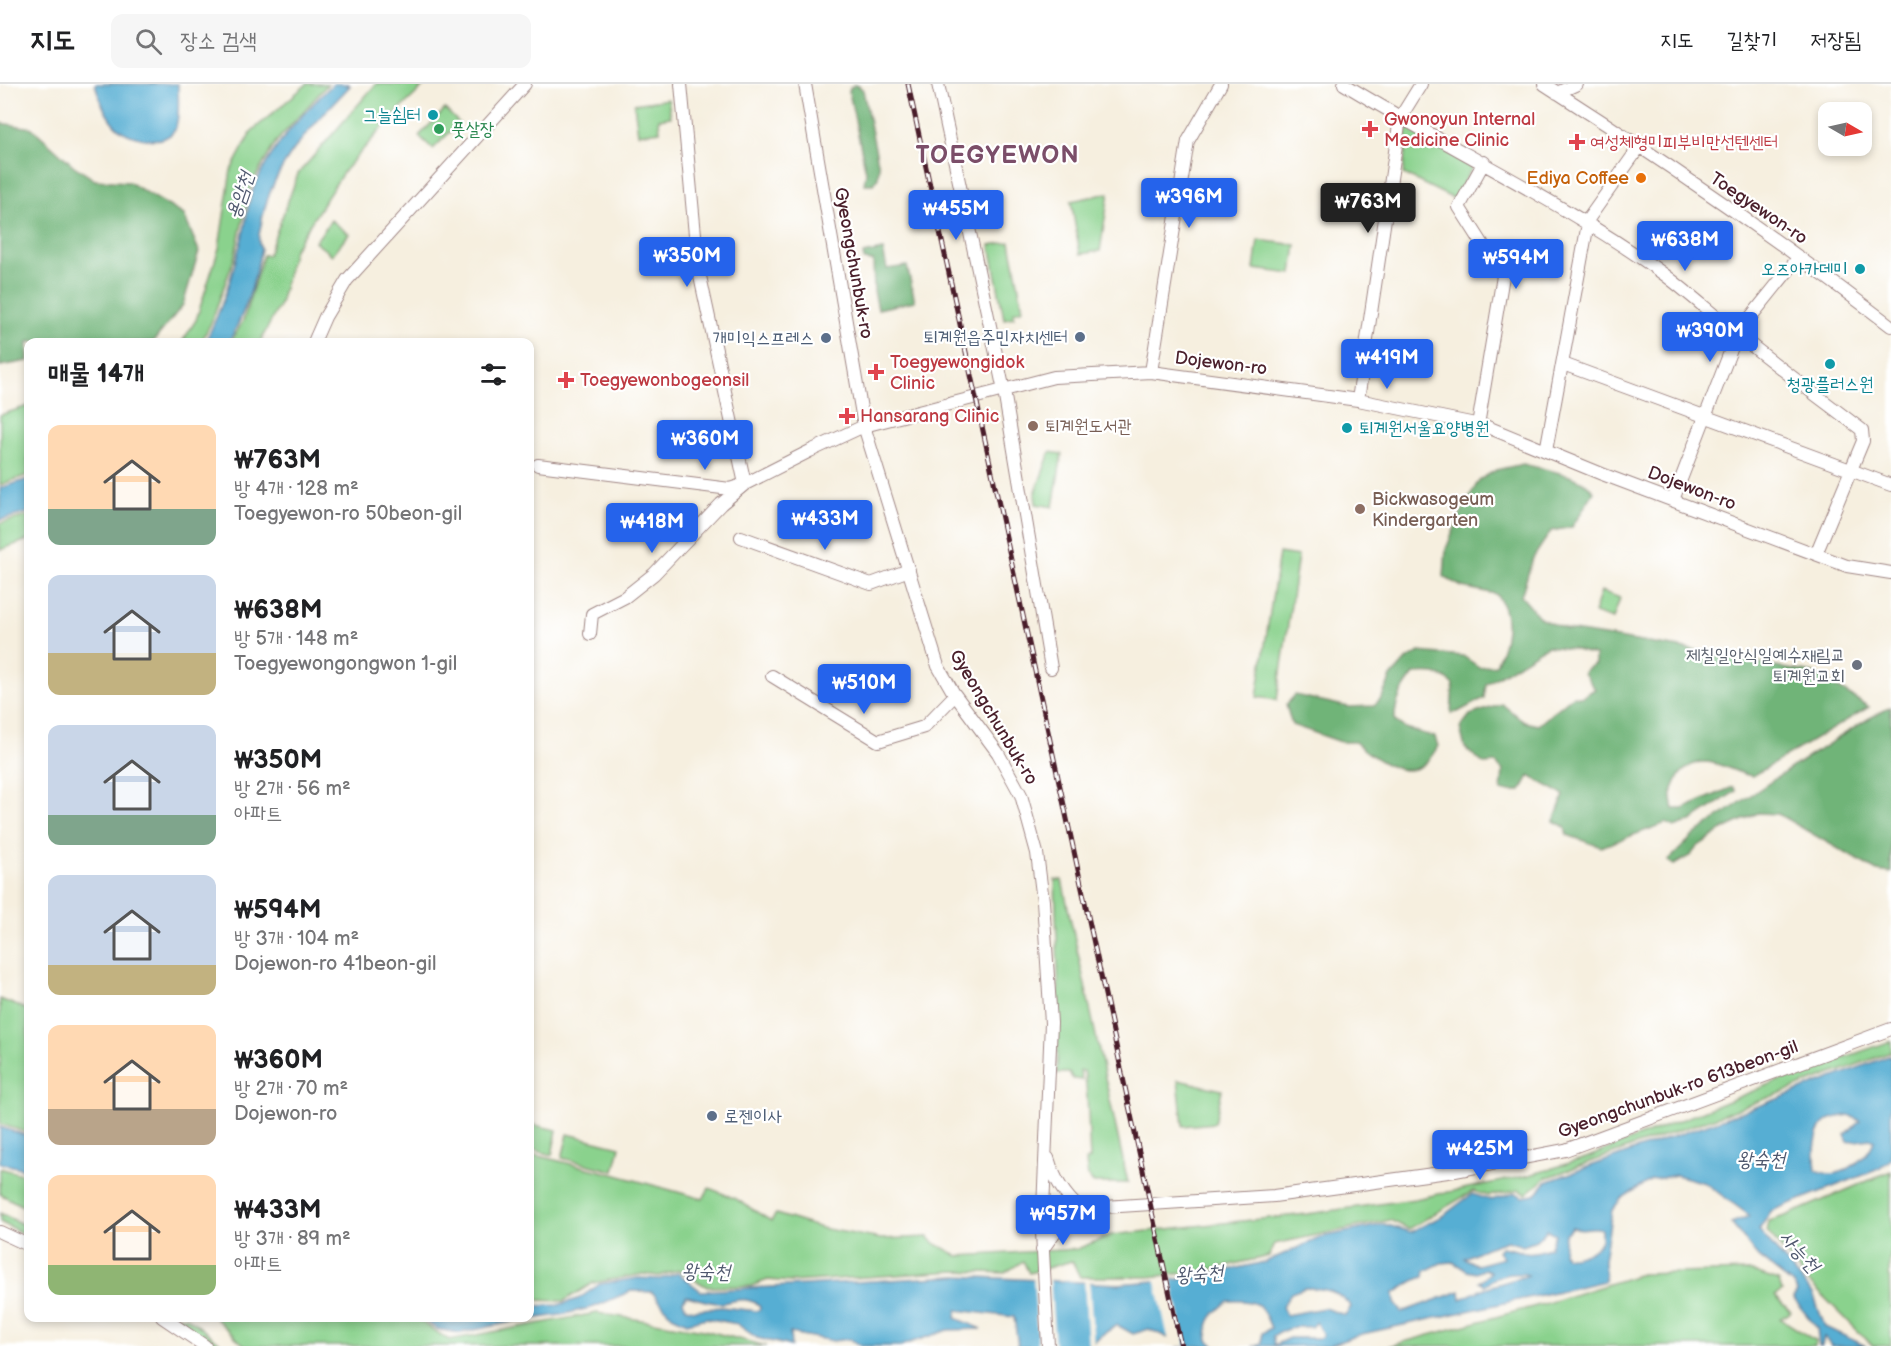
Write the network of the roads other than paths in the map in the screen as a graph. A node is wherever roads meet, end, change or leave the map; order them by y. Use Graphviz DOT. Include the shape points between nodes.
graph roads {
  1 [pos="525,84"];
  2 [pos="681,84"];
  3 [pos="805,84"];
  4 [pos="938,84"];
  5 [pos="1344,84"];
  6 [pos="1421,84"];
  7 [pos="1544,84"];
  8 [pos="1577,84"];
  9 [pos="1219,85"];
  10 [pos="1557,93"];
  11 [pos="1400,118"];
  12 [pos="1640,146"];
  13 [pos="1484,162"];
  14 [pos="1588,224"];
  15 [pos="1799,256"];
  16 [pos="1891,326"];
  17 [pos="1737,334"];
  18 [pos="316,338"];
  19 [pos="1563,364"];
  20 [pos="1151,372"];
  21 [pos="1004,391"];
  22 [pos="1358,400"];
  23 [pos="1705,417"];
  24 [pos="1478,425"];
  25 [pos="864,426"];
  26 [pos="1546,451"];
  27 [pos="538,465"];
  28 [pos="1850,472"];
  29 [pos="745,484"];
  30 [pos="1891,485"];
  31 [pos="1673,500"];
  32 [pos="741,537"];
  33 [pos="1816,554"];
  34 [pos="909,570"];
  35 [pos="1891,573"];
  36 [pos="590,634"];
  37 [pos="1051,668"];
  38 [pos="772,675"];
  39 [pos="955,695"];
  40 [pos="1891,1029"];
  41 [pos="1046,1150"];
  42 [pos="1080,1209"];
  43 [pos="1043,1210"];
  44 [pos="0,1232"];
  45 [pos="24,1243"];
  46 [pos="1042,1251"];
  47 [pos="169,1322"];
  48 [pos="205,1346"];
  49 [pos="1048,1346"];
  1 -- 18 [label="street" via="347,280"];
  2 -- 29 [label="street" via="698,267"];
  3 -- 25 [label="street, Gyeongchunbuk-ro"];
  4 -- 21 [label="street"];
  5 -- 11 [label="street"];
  6 -- 11 [label="street"];
  7 -- 10 [label="street, Toegyewon-ro"];
  8 -- 10 [label="street"];
  9 -- 20 [label="street" via="1188,141"];
  10 -- 12 [label="street, Toegyewon-ro"];
  11 -- 13 [label="street"];
  11 -- 22 [label="street"];
  12 -- 14 [label="street"];
  12 -- 15 [label="street, Toegyewon-ro"];
  13 -- 14 [label="street"];
  13 -- 24 [label="street" via="1459,207 1503,276"];
  14 -- 17 [label="street" via="1666,276"];
  14 -- 19 [label="street"];
  15 -- 16 [label="street, Toegyewon-ro"];
  15 -- 17 [label="street"];
  17 -- 23 [label="street"];
  17 -- 28 [label="street" via="1862,430 1863,441"];
  19 -- 23 [label="street"];
  19 -- 26 [label="street"];
  20 -- 21 [label="street, Dojewon-ro" via="1054,377"];
  20 -- 22 [label="street, Dojewon-ro"];
  21 -- 25 [label="street, Dojewon-ro"];
  21 -- 37 [label="street"];
  22 -- 24 [label="street, Dojewon-ro"];
  23 -- 28 [label="street"];
  23 -- 31 [label="street"];
  24 -- 26 [label="street, Dojewon-ro"];
  25 -- 29 [label="street, Dojewon-ro"];
  25 -- 34 [label="street, Gyeongchunbuk-ro"];
  26 -- 31 [label="street, Dojewon-ro"];
  27 -- 29 [label="street, Dojewon-ro" via="730,489"];
  28 -- 30 [label="street"];
  28 -- 33 [label="street"];
  29 -- 36 [label="street" via="654,573 625,597 592,614"];
  31 -- 33 [label="street, Dojewon-ro"];
  32 -- 34 [label="street" via="871,584"];
  33 -- 35 [label="street, Dojewon-ro" via="1847,566"];
  34 -- 39 [label="street, Gyeongchunbuk-ro" via="938,666"];
  38 -- 39 [label="street" via="878,741 924,727"];
  39 -- 41 [label="street, Gyeongchunbuk-ro" via="998,753 1021,795 1037,853 1051,1023"];
  40 -- 42 [label="street, Gyeongchunbuk-ro 613beon-gil" via="1565,1150 1455,1171 1274,1196"];
  41 -- 42 [label="street" via="1053,1174 1066,1196"];
  41 -- 43 [label="street, Gyeongchunbuk-ro"];
  42 -- 43 [label="street, Gyeongchunbuk-ro 613beon-gil"];
  42 -- 46 [label="street" via="1055,1232"];
  43 -- 46 [label="street, Gyeongchunbuk-ro"];
  44 -- 45 [label="street"];
  46 -- 49 [label="street, Gyeongchunbuk-ro"];
  47 -- 48 [label="street"];
}
